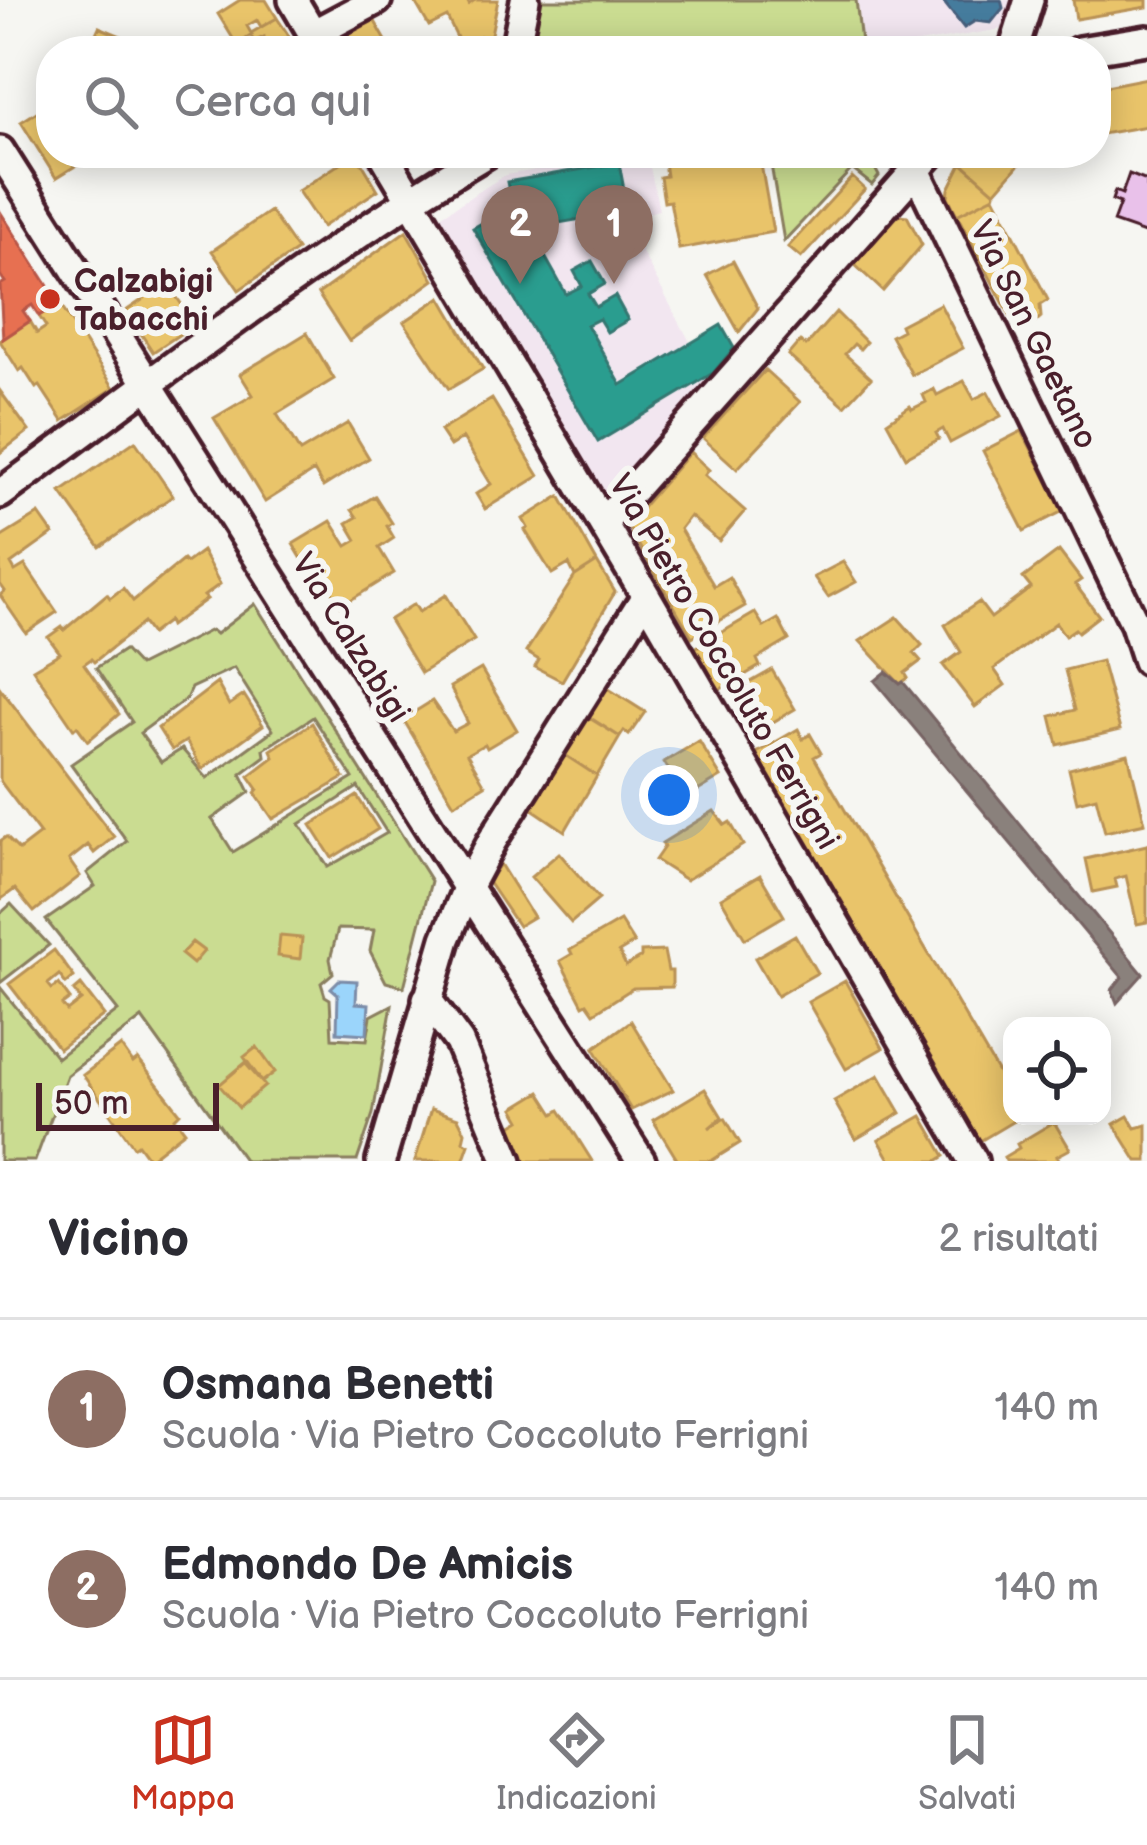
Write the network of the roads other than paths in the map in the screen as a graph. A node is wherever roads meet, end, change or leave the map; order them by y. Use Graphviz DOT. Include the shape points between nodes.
graph roads {
  1 [pos="292,0"];
  2 [pos="377,0"];
  3 [pos="524,0"];
  4 [pos="1029,0"];
  5 [pos="314,36"];
  6 [pos="326,36"];
  7 [pos="518,36"];
  8 [pos="1018,36"];
  9 [pos="1147,40"];
  10 [pos="1111,46"];
  11 [pos="0,152"];
  12 [pos="392,168"];
  13 [pos="463,168"];
  14 [pos="918,168"];
  15 [pos="927,168"];
  16 [pos="411,200"];
  17 [pos="149,386"];
  18 [pos="0,494"];
  19 [pos="603,523"];
  20 [pos="646,596"];
  21 [pos="1147,661"];
  22 [pos="468,886"];
  23 [pos="427,999"];
  24 [pos="381,1161"];
  25 [pos="508,1161"];
  26 [pos="641,1161"];
  27 [pos="973,1161"];
  1 -- 5 [label="street"];
  2 -- 6 [label="street"];
  3 -- 7 [label="street"];
  4 -- 8 [label="street"];
  9 -- 10 [label="street"];
  11 -- 17 [label="street, Via Calzabigi"];
  12 -- 16 [label="street, Via Pietro Coccoluto Ferrigni"];
  13 -- 16 [label="street"];
  14 -- 19 [label="street"];
  15 -- 21 [label="street, Via San Gaetano"];
  16 -- 17 [label="street"];
  16 -- 19 [label="street, Via Pietro Coccoluto Ferrigni"];
  17 -- 18 [label="street"];
  17 -- 22 [label="street, Via Calzabigi"];
  19 -- 20 [label="street, Via Pietro Coccoluto Ferrigni"];
  20 -- 22 [label="street"];
  20 -- 27 [label="street, Via Pietro Coccoluto Ferrigni"];
  22 -- 23 [label="street"];
  22 -- 26 [label="street, Via Calzabigi"];
  23 -- 24 [label="street"];
  23 -- 25 [label="street" via="459,1042"];
}
